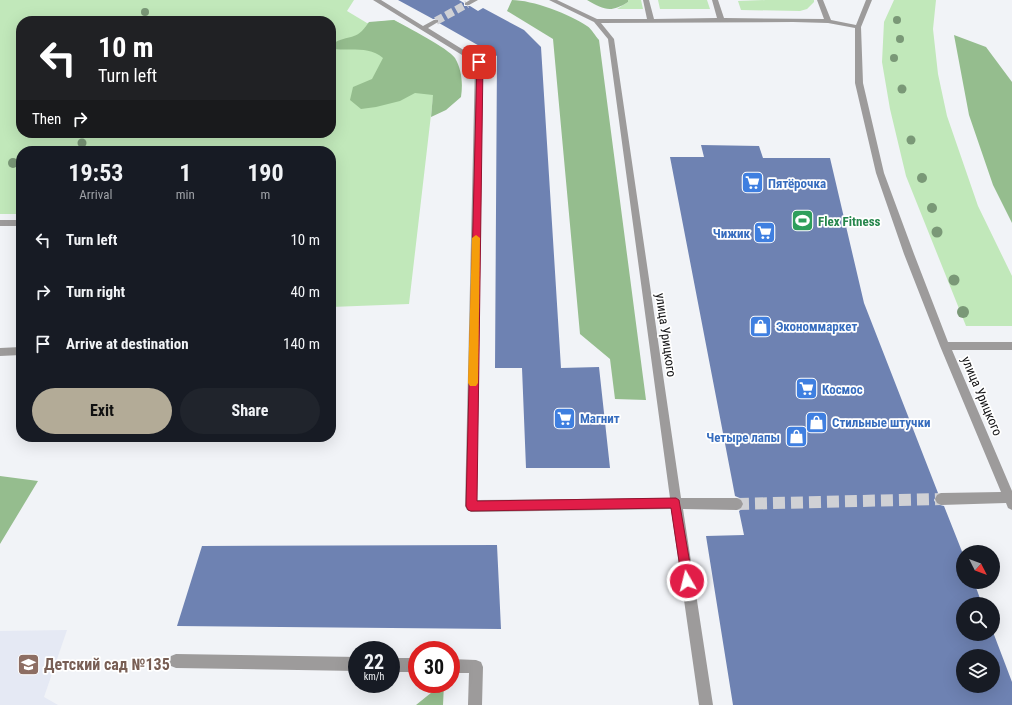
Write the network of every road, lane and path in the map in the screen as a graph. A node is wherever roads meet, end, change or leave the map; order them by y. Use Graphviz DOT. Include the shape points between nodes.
graph roads {
  1 [pos="376,0"];
  2 [pos="475,0"];
  3 [pos="552,0"];
  4 [pos="646,0"];
  5 [pos="715,0"];
  6 [pos="820,0"];
  7 [pos="869,0"];
  8 [pos="467,4"];
  9 [pos="720,20"];
  10 [pos="436,21"];
  11 [pos="596,21"];
  12 [pos="651,21"];
  13 [pos="828,21"];
  14 [pos="858,27"];
  15 [pos="424,28"];
  16 [pos="0,223"];
  17 [pos="16,223"];
  18 [pos="946,346"];
  19 [pos="1012,346"];
  20 [pos="16,351"];
  21 [pos="0,352"];
  22 [pos="941,499"];
  23 [pos="1010,500"];
  24 [pos="676,503"];
  25 [pos="737,504"];
  26 [pos="176,661"];
  27 [pos="348,664"];
  28 [pos="460,666"];
  29 [pos="475,705"];
  30 [pos="706,705"];
  1 -- 15 [label="street"];
  2 -- 8 [label="street"];
  3 -- 11 [label="street, улица Урицкого"];
  4 -- 12 [label="street"];
  5 -- 9 [label="street"];
  6 -- 13 [label="street"];
  7 -- 14 [label="street, улица Урицкого"];
  9 -- 12 [label="street"];
  9 -- 13 [label="street"];
  10 -- 15 [label="street"];
  11 -- 12 [label="street"];
  11 -- 24 [label="street, улица Урицкого" via="611,39"];
  13 -- 14 [label="street"];
  14 -- 18 [label="street, улица Урицкого" via="859,83 880,173"];
  15 -- 24 [label="street" via="479,62 471,506"];
  16 -- 17 [label="street"];
  18 -- 19 [label="street"];
  18 -- 23 [label="street, улица Урицкого"];
  20 -- 21 [label="street"];
  22 -- 23 [label="street"];
  24 -- 25 [label="street"];
  24 -- 30 [label="street, улица Урицкого"];
  26 -- 27 [label="street"];
  28 -- 29 [label="street" via="476,666"];
}
